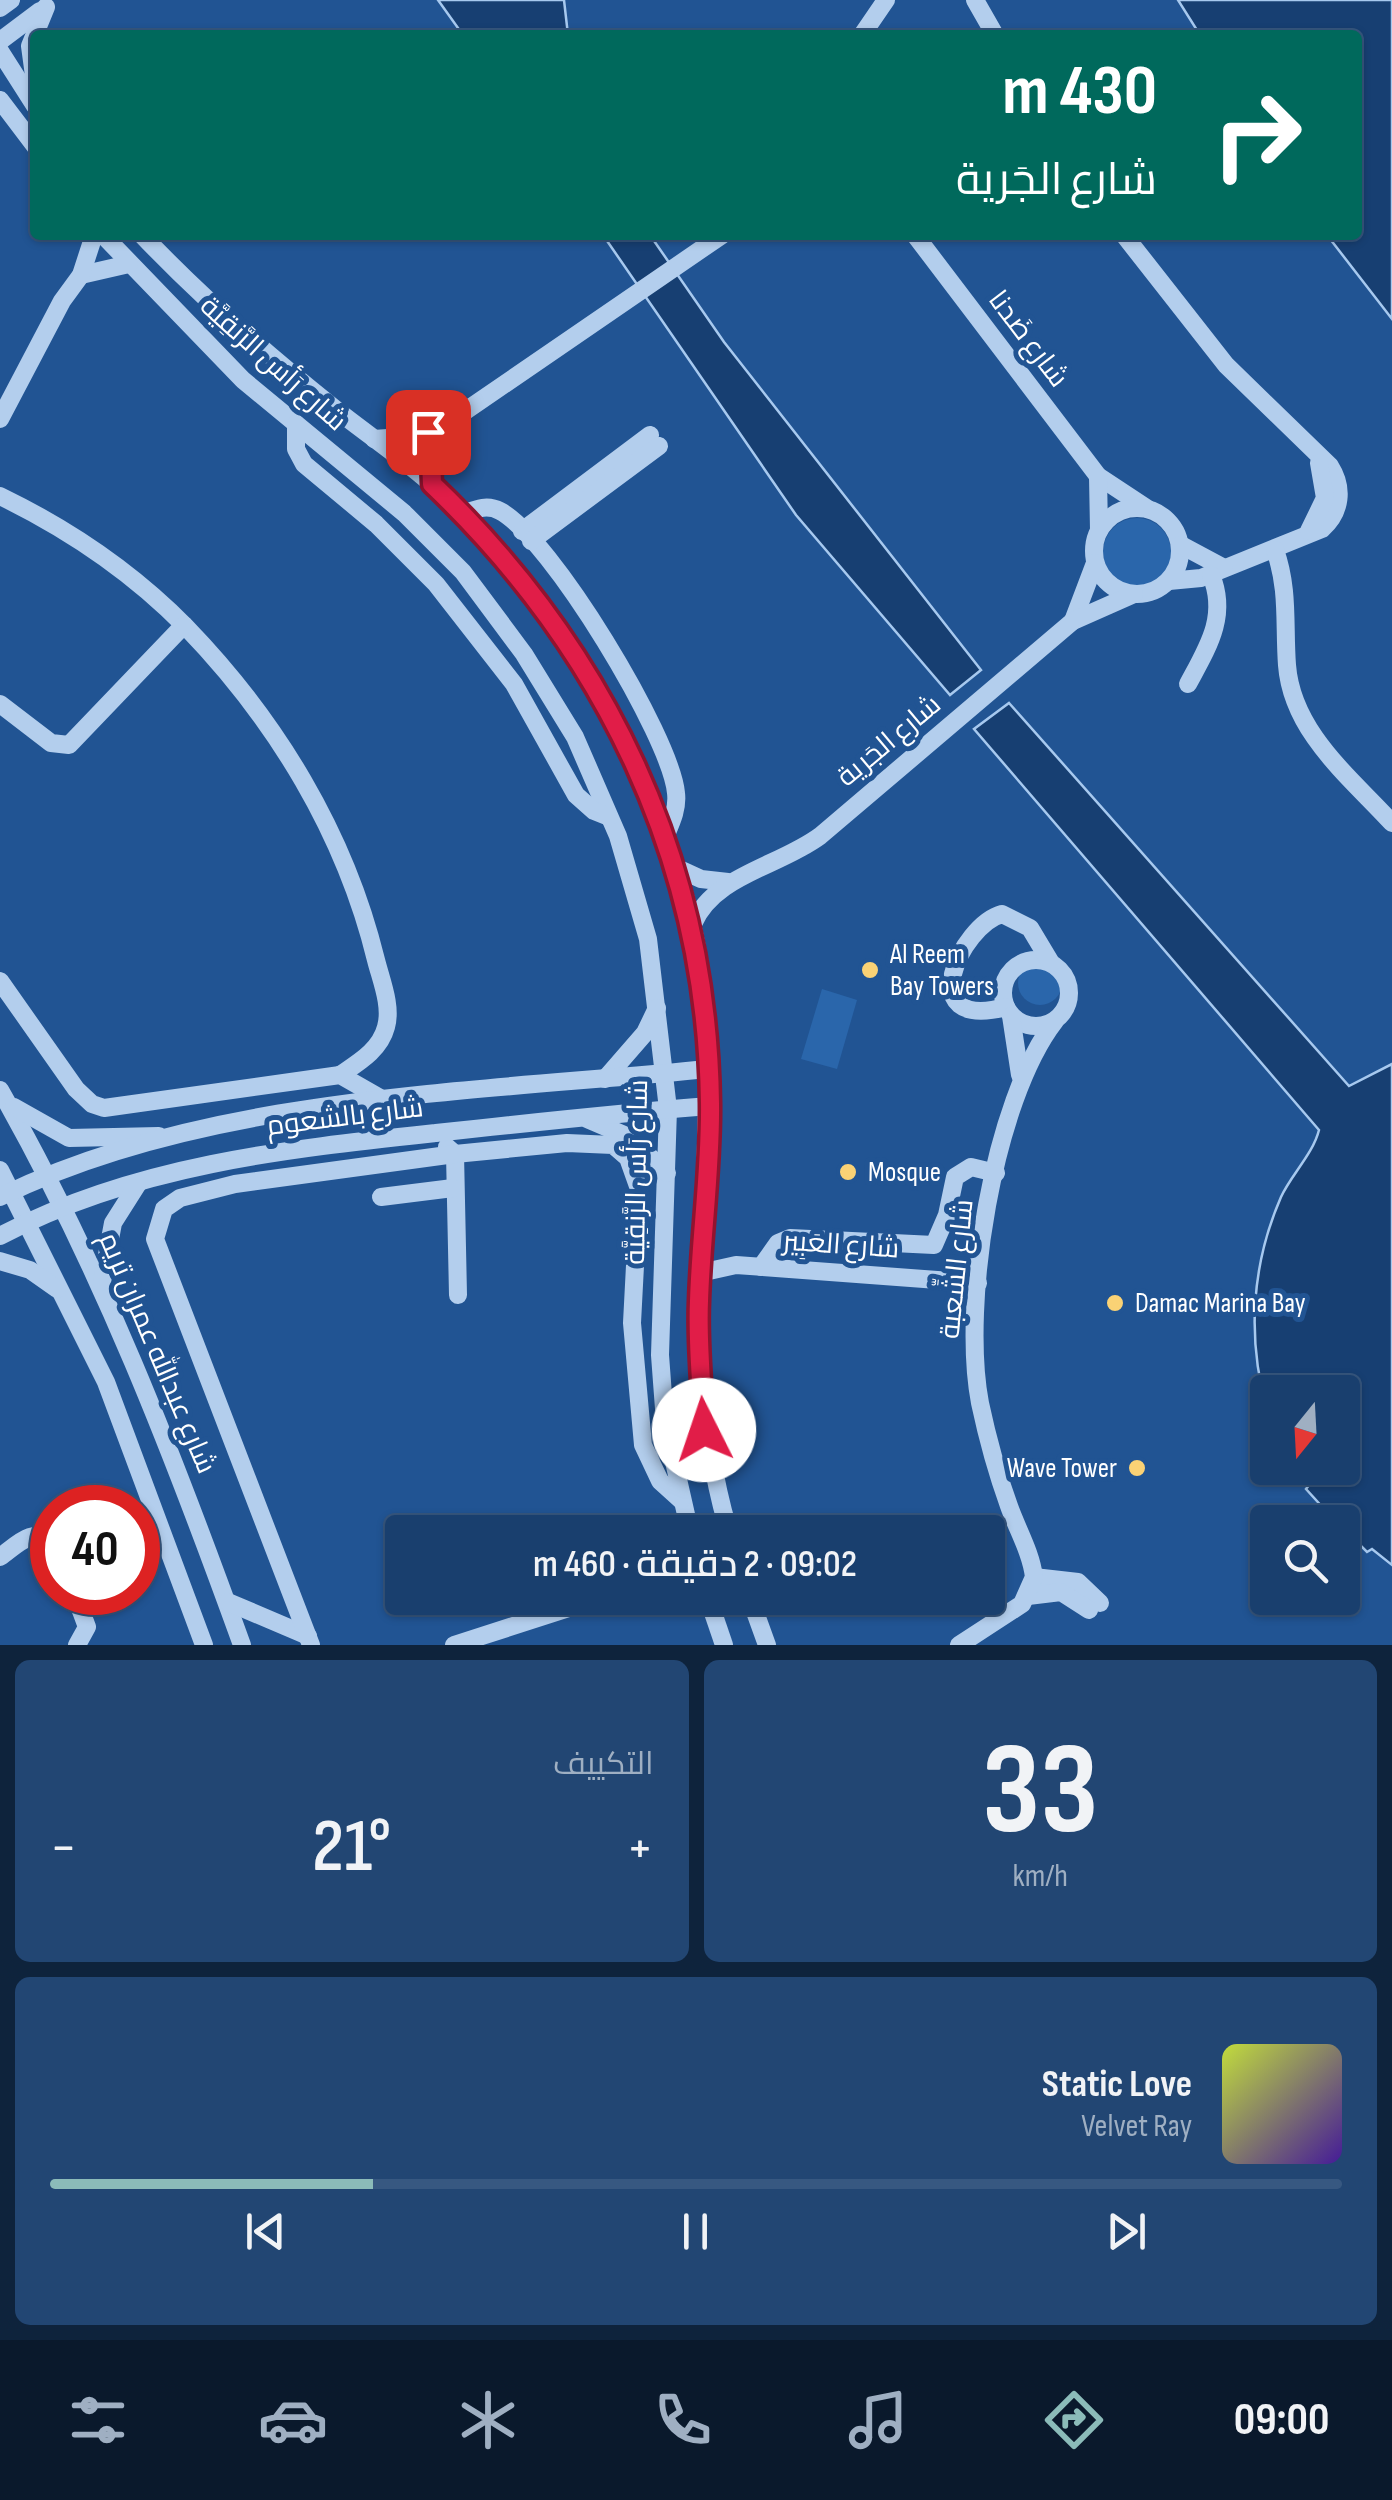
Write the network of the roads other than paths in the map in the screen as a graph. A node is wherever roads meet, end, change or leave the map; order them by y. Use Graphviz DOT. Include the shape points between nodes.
graph roads {
  1 [pos="11,0"];
  2 [pos="886,0"];
  3 [pos="974,0"];
  4 [pos="50,4"];
  5 [pos="0,8"];
  6 [pos="38,30"];
  7 [pos="865,30"];
  8 [pos="993,30"];
  9 [pos="0,40"];
  10 [pos="0,52"];
  11 [pos="30,98"];
  12 [pos="1,103"];
  13 [pos="30,140"];
  14 [pos="92,240"];
  15 [pos="107,240"];
  16 [pos="147,240"];
  17 [pos="715,240"];
  18 [pos="919,240"];
  19 [pos="1128,240"];
  20 [pos="128,264"];
  21 [pos="81,275"];
  22 [pos="0,419"];
  23 [pos="296,424"];
  24 [pos="442,427"];
  25 [pos="373,438"];
  26 [pos="654,440"];
  27 [pos="1098,476"];
  28 [pos="432,484"];
  29 [pos="0,496"];
  30 [pos="1148,508"];
  31 [pos="463,514"];
  32 [pos="1099,530"];
  33 [pos="527,536"];
  34 [pos="1181,545"];
  35 [pos="1276,550"];
  36 [pos="1096,563"];
  37 [pos="1218,572"];
  38 [pos="1169,581"];
  39 [pos="1134,594"];
  40 [pos="1073,622"];
  41 [pos="184,625"];
  42 [pos="1188,684"];
  43 [pos="0,704"];
  44 [pos="1388,811"];
  45 [pos="610,817"];
  46 [pos="665,837"];
  47 [pos="677,868"];
  48 [pos="728,882"];
  49 [pos="692,924"];
  50 [pos="1050,963"];
  51 [pos="0,981"];
  52 [pos="658,1008"];
  53 [pos="1008,1012"];
  54 [pos="1055,1022"];
  55 [pos="708,1069"];
  56 [pos="667,1073"];
  57 [pos="340,1074"];
  58 [pos="604,1078"];
  59 [pos="1020,1080"];
  60 [pos="4,1096"];
  61 [pos="382,1099"];
  62 [pos="710,1106"];
  63 [pos="668,1109"];
  64 [pos="582,1117"];
  65 [pos="431,1134"];
  66 [pos="174,1138"];
  67 [pos="455,1154"];
  68 [pos="252,1156"];
  69 [pos="0,1170"];
  70 [pos="667,1173"];
  71 [pos="996,1173"];
  72 [pos="49,1175"];
  73 [pos="140,1181"];
  74 [pos="236,1184"];
  75 [pos="453,1188"];
  76 [pos="6,1194"];
  77 [pos="381,1197"];
  78 [pos="64,1206"];
  79 [pos="28,1222"];
  80 [pos="0,1236"];
  81 [pos="0,1261"];
  82 [pos="762,1267"];
  83 [pos="700,1273"];
  84 [pos="102,1283"];
  85 [pos="978,1283"];
  86 [pos="62,1293"];
  87 [pos="458,1295"];
  88 [pos="681,1500"];
  89 [pos="685,1515"];
  90 [pos="725,1515"];
  91 [pos="30,1536"];
  92 [pos="0,1557"];
  93 [pos="1034,1577"];
  94 [pos="1028,1596"];
  95 [pos="228,1602"];
  96 [pos="83,1615"];
  97 [pos="547,1615"];
  98 [pos="712,1615"];
  99 [pos="756,1615"];
  100 [pos="310,1640"];
  101 [pos="77,1645"];
  102 [pos="204,1645"];
  103 [pos="242,1645"];
  104 [pos="454,1645"];
  105 [pos="724,1645"];
  106 [pos="767,1645"];
  107 [pos="959,1645"];
  1 -- 5 [label="street"];
  2 -- 7 [label="street"];
  3 -- 8 [label="street"];
  4 -- 6 [label="street"];
  4 -- 9 [label="street"];
  10 -- 11 [label="street"];
  12 -- 13 [label="street"];
  14 -- 21 [label="street"];
  15 -- 20 [label="street, شارع رَأس الرَّنقِيَّة"];
  16 -- 25 [label="street, شارع رَأس الرَّنقِيَّة" via="232,324"];
  17 -- 24 [label="street"];
  18 -- 27 [label="street, شارع ضَدنا"];
  19 -- 35 [label="street" via="1226,365 1314,454 1326,498 1318,520"];
  20 -- 21 [label="street"];
  20 -- 23 [label="street, شارع رَأس الرَّنقِيَّة"];
  21 -- 22 [label="street"];
  23 -- 45 [label="street, شارع رَأس الرَّنقِيَّة" via="404,513 463,572 575,737"];
  23 -- 45 [label="street" via="304,464 376,524 454,605 514,684 576,795"];
  24 -- 25 [label="street"];
  24 -- 28 [label="street"];
  25 -- 28 [label="street, شارع رَأس الرَّنقِيَّة"];
  26 -- 33 [label="street"];
  27 -- 30 [label="street, شارع ضَدنا"];
  27 -- 32 [label="street"];
  28 -- 31 [label="street, شارع رَأس الرَّنقِيَّة"];
  29 -- 41 [label="street" via="83,543"];
  30 -- 32 [label="street" via="1125,509"];
  30 -- 34 [label="street" via="1170,522"];
  31 -- 33 [label="street" via="492,508"];
  31 -- 46 [label="street, شارع رَأس الرَّنقِيَّة" via="548,613 599,696"];
  32 -- 36 [label="street"];
  33 -- 46 [label="street" via="602,637 655,736 676,791"];
  34 -- 37 [label="street"];
  34 -- 38 [label="street"];
  35 -- 37 [label="street"];
  35 -- 44 [label="street" via="1295,702 1317,742"];
  36 -- 39 [label="street" via="1114,588"];
  36 -- 40 [label="street, شارع الجَرية"];
  37 -- 38 [label="street"];
  37 -- 42 [label="street" via="1216,628"];
  38 -- 39 [label="street"];
  39 -- 40 [label="street, شارع الجَرية"];
  40 -- 48 [label="street, شارع الجَرية" via="803,848"];
  41 -- 43 [label="street" via="69,745 50,743"];
  41 -- 57 [label="street" via="294,763 336,841 367,923 388,1021 371,1053"];
  45 -- 52 [label="street, شارع رَأس الرَّنقِيَّة" via="648,939"];
  46 -- 47 [label="street, شارع رَأس الرَّنقِيَّة"];
  47 -- 48 [label="street"];
  47 -- 49 [label="street, شارع رَأس الرَّنقِيَّة"];
  48 -- 49 [label="street, شارع الجَرية"];
  49 -- 55 [label="street, شارع رَأس الرَّنقِيَّة"];
  50 -- 53 [label="street" via="1030,960 1012,970 1003,987"];
  50 -- 53 [label="street" via="1024,922 1002,914 988,920 948,986 955,1000 974,1009"];
  50 -- 54 [label="street" via="1069,986 1068,1006"];
  51 -- 57 [label="street" via="22,999 76,1089 104,1108"];
  52 -- 56 [label="street, شارع رَأس الرَّنقِيَّة"];
  52 -- 58 [label="street"];
  53 -- 54 [label="street" via="1027,1026"];
  53 -- 59 [label="street, شارع الشِّعبة"];
  54 -- 59 [label="street, شارع الشِّعبة"];
  55 -- 56 [label="street, شارع بالشعوم"];
  55 -- 62 [label="street, شارع رَأس الرَّنقِيَّة"];
  56 -- 58 [label="street, شارع بالشعوم"];
  56 -- 63 [label="street, شارع رَأس الرَّنقِيَّة"];
  57 -- 61 [label="street"];
  58 -- 61 [label="street, شارع بالشعوم"];
  59 -- 71 [label="street, شارع الشِّعبة"];
  60 -- 66 [label="street" via="46,1130 70,1138"];
  60 -- 72 [label="street, شارع عبدالله عمران تريم"];
  61 -- 66 [label="street, شارع بالشعوم"];
  62 -- 63 [label="street, شارع بالشعوم"];
  62 -- 83 [label="street, شارع رَأس الرَّنقِيَّة"];
  63 -- 64 [label="street, شارع بالشعوم"];
  63 -- 70 [label="street, شارع رَأس الرَّنقِيَّة"];
  64 -- 65 [label="street, شارع بالشعوم"];
  64 -- 70 [label="street" via="629,1138"];
  65 -- 67 [label="street"];
  65 -- 68 [label="street, شارع بالشعوم"];
  66 -- 72 [label="street, شارع بالشعوم"];
  67 -- 74 [label="street"];
  67 -- 75 [label="street"];
  67 -- 88 [label="street" via="599,1142 628,1158 639,1189 632,1323 641,1428 649,1464"];
  68 -- 73 [label="street, شارع بالشعوم"];
  68 -- 74 [label="street"];
  69 -- 76 [label="street"];
  70 -- 88 [label="street, شارع رَأس الرَّنقِيَّة" via="660,1355 664,1422"];
  71 -- 82 [label="street" via="972,1168 954,1176 934,1245 790,1238 778,1243"];
  71 -- 85 [label="street, شارع الشِّعبة"];
  72 -- 76 [label="street, شارع بالشعوم"];
  72 -- 78 [label="street, شارع عبدالله عمران تريم"];
  73 -- 78 [label="street, شارع بالشعوم"];
  73 -- 84 [label="street" via="114,1223"];
  74 -- 100 [label="street" via="180,1198 164,1209 155,1239"];
  75 -- 77 [label="street"];
  75 -- 87 [label="street"];
  76 -- 79 [label="street"];
  78 -- 79 [label="street, شارع بالشعوم"];
  78 -- 84 [label="street, شارع عبدالله عمران تريم"];
  79 -- 80 [label="street, شارع بالشعوم"];
  79 -- 86 [label="street"];
  81 -- 86 [label="street" via="30,1270"];
  82 -- 83 [label="street, شارع العَبِير"];
  82 -- 85 [label="street, شارع العَبِير"];
  83 -- 90 [label="street, شارع رَأس الرَّنقِيَّة" via="704,1430"];
  84 -- 95 [label="street, شارع عبدالله عمران تريم"];
  85 -- 93 [label="street, شارع الشِّعبة" via="980,1401"];
  86 -- 102 [label="street" via="106,1382"];
  88 -- 89 [label="street, شارع رَأس الرَّنقِيَّة"];
  91 -- 92 [label="street"];
  93 -- 94 [label="street"];
  93 -- 94 [label="street" via="1078,1582 1095,1606 1060,1592"];
  94 -- 107 [label="street"];
  95 -- 100 [label="street"];
  95 -- 103 [label="street, شارع عبدالله عمران تريم"];
  96 -- 101 [label="street" via="88,1627"];
  97 -- 104 [label="street"];
  98 -- 105 [label="street"];
  99 -- 106 [label="street"];
}
